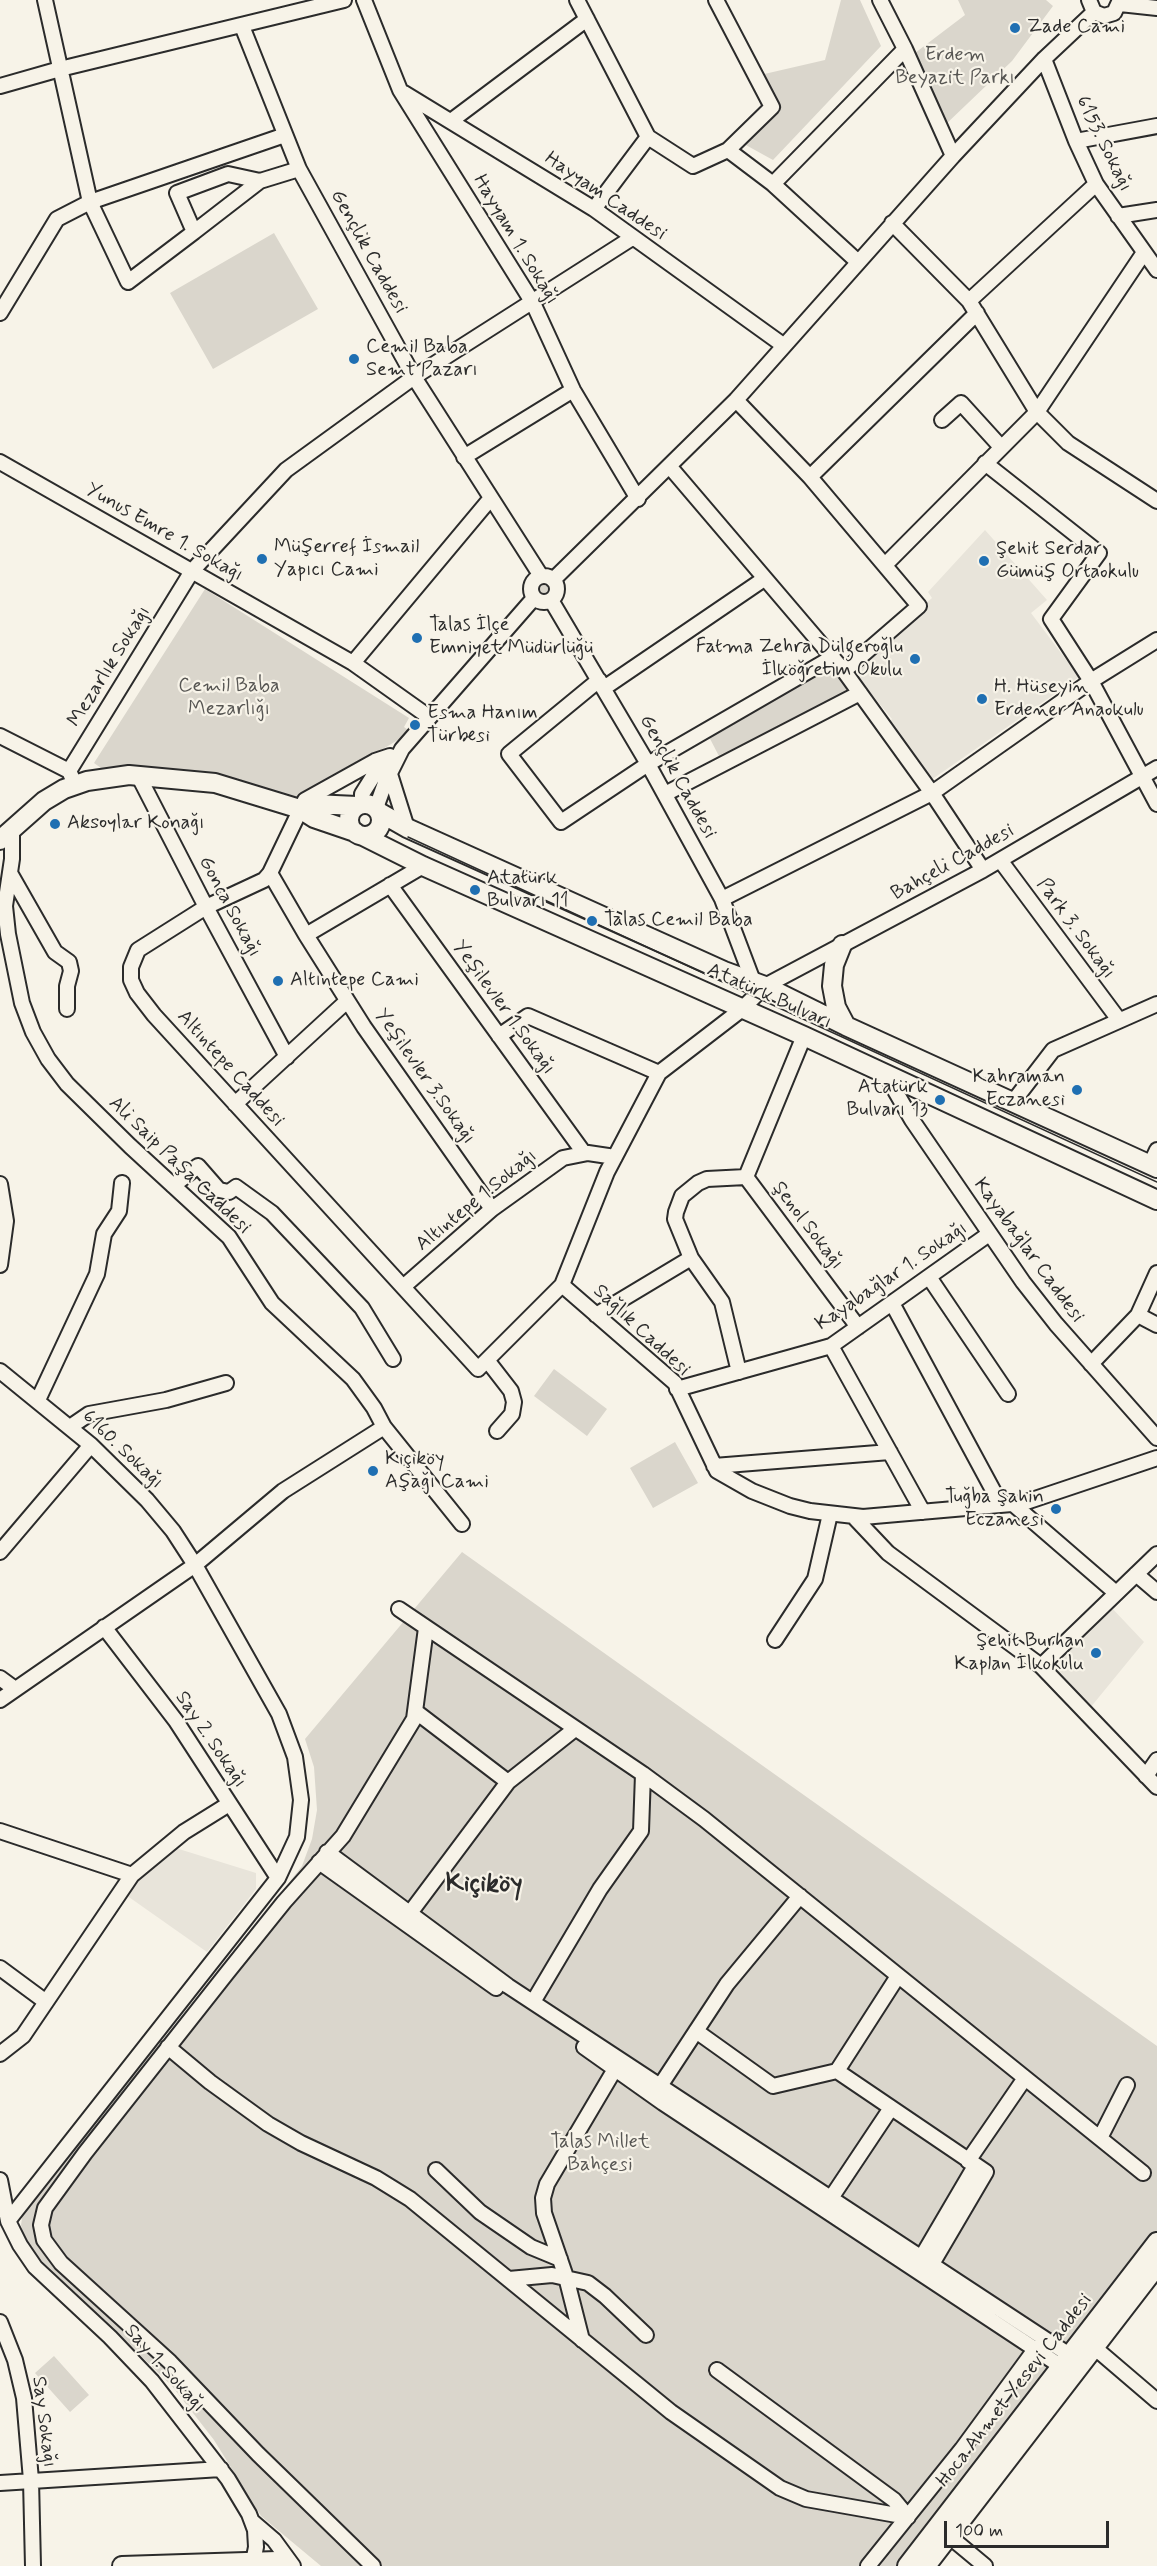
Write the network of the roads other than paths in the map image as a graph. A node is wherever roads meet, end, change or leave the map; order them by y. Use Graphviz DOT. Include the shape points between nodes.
graph roads {
  1 [pos="45,0"];
  2 [pos="344,0"];
  3 [pos="364,0"];
  4 [pos="577,0"];
  5 [pos="716,0"];
  6 [pos="880,0"];
  7 [pos="1120,2"];
  8 [pos="1091,6"];
  9 [pos="1157,8"];
  10 [pos="587,19"];
  11 [pos="242,26"];
  12 [pos="905,49"];
  13 [pos="1044,60"];
  14 [pos="60,69"];
  15 [pos="0,86"];
  16 [pos="400,90"];
  17 [pos="451,121"];
  18 [pos="1157,126"];
  19 [pos="285,135"];
  20 [pos="648,137"];
  21 [pos="1076,141"];
  22 [pos="728,150"];
  23 [pos="953,156"];
  24 [pos="299,168"];
  25 [pos="260,182"];
  26 [pos="773,184"];
  27 [pos="1096,184"];
  28 [pos="90,202"];
  29 [pos="594,209"];
  30 [pos="1157,210"];
  31 [pos="1118,216"];
  32 [pos="892,223"];
  33 [pos="194,232"];
  34 [pos="632,238"];
  35 [pos="1143,254"];
  36 [pos="858,262"];
  37 [pos="1157,270"];
  38 [pos="533,303"];
  39 [pos="973,307"];
  40 [pos="0,313"];
  41 [pos="783,345"];
  42 [pos="414,377"];
  43 [pos="573,390"];
  44 [pos="736,400"];
  45 [pos="1037,412"];
  46 [pos="942,420"];
  47 [pos="1001,447"];
  48 [pos="464,457"];
  49 [pos="0,462"];
  50 [pos="985,463"];
  51 [pos="670,467"];
  52 [pos="810,477"];
  53 [pos="491,498"];
  54 [pos="638,499"];
  55 [pos="1157,501"];
  56 [pos="885,565"];
  57 [pos="192,571"];
  58 [pos="547,578"];
  59 [pos="765,579"];
  60 [pos="534,598"];
  61 [pos="551,600"];
  62 [pos="1157,640"];
  63 [pos="832,657"];
  64 [pos="353,663"];
  65 [pos="844,671"];
  66 [pos="1091,681"];
  67 [pos="602,684"];
  68 [pos="860,693"];
  69 [pos="429,717"];
  70 [pos="0,736"];
  71 [pos="396,752"];
  72 [pos="648,764"];
  73 [pos="1157,768"];
  74 [pos="390,774"];
  75 [pos="138,775"];
  76 [pos="72,778"];
  77 [pos="1142,778"];
  78 [pos="932,793"];
  79 [pos="664,794"];
  80 [pos="1157,804"];
  81 [pos="369,807"];
  82 [pos="300,809"];
  83 [pos="408,828"];
  84 [pos="6,834"];
  85 [pos="359,834"];
  86 [pos="1000,860"];
  87 [pos="423,866"];
  88 [pos="983,870"];
  89 [pos="10,873"];
  90 [pos="270,873"];
  91 [pos="390,885"];
  92 [pos="722,899"];
  93 [pos="206,907"];
  94 [pos="306,935"];
  95 [pos="842,945"];
  96 [pos="759,983"];
  97 [pos="347,1001"];
  98 [pos="1157,1004"];
  99 [pos="67,1009"];
  100 [pos="741,1010"];
  101 [pos="1119,1020"];
  102 [pos="846,1026"];
  103 [pos="499,1036"];
  104 [pos="804,1036"];
  105 [pos="286,1057"];
  106 [pos="659,1073"];
  107 [pos="886,1075"];
  108 [pos="1013,1102"];
  109 [pos="235,1104"];
  110 [pos="584,1153"];
  111 [pos="615,1157"];
  112 [pos="1155,1161"];
  113 [pos="746,1177"];
  114 [pos="122,1183"];
  115 [pos="0,1184"];
  116 [pos="173,1186"];
  117 [pos="1157,1200"];
  118 [pos="492,1209"];
  119 [pos="989,1234"];
  120 [pos="691,1258"];
  121 [pos="0,1265"];
  122 [pos="1157,1274"];
  123 [pos="929,1277"];
  124 [pos="562,1285"];
  125 [pos="404,1287"];
  126 [pos="892,1303"];
  127 [pos="596,1315"];
  128 [pos="1138,1315"];
  129 [pos="1157,1325"];
  130 [pos="858,1327"];
  131 [pos="831,1346"];
  132 [pos="393,1359"];
  133 [pos="1092,1364"];
  134 [pos="482,1365"];
  135 [pos="0,1371"];
  136 [pos="739,1372"];
  137 [pos="226,1383"];
  138 [pos="677,1389"];
  139 [pos="1008,1394"];
  140 [pos="38,1400"];
  141 [pos="70,1427"];
  142 [pos="384,1427"];
  143 [pos="497,1431"];
  144 [pos="1157,1437"];
  145 [pos="91,1445"];
  146 [pos="890,1452"];
  147 [pos="1157,1458"];
  148 [pos="714,1466"];
  149 [pos="1007,1504"];
  150 [pos="923,1512"];
  151 [pos="830,1514"];
  152 [pos="854,1517"];
  153 [pos="462,1524"];
  154 [pos="0,1552"];
  155 [pos="1157,1554"];
  156 [pos="197,1568"];
  157 [pos="1136,1574"];
  158 [pos="1157,1592"];
  159 [pos="1116,1593"];
  160 [pos="399,1609"];
  161 [pos="104,1627"];
  162 [pos="426,1628"];
  163 [pos="775,1640"];
  164 [pos="1041,1666"];
  165 [pos="0,1678"];
  166 [pos="15,1689"];
  167 [pos="0,1700"];
  168 [pos="415,1710"];
  169 [pos="575,1728"];
  170 [pos="1157,1760"];
  171 [pos="643,1774"];
  172 [pos="1146,1776"];
  173 [pos="508,1782"];
  174 [pos="1157,1787"];
  175 [pos="229,1804"];
  176 [pos="0,1831"];
  177 [pos="323,1857"];
  178 [pos="132,1875"];
  179 [pos="278,1878"];
  180 [pos="800,1896"];
  181 [pos="410,1913"];
  182 [pos="0,1968"];
  183 [pos="898,1976"];
  184 [pos="46,2002"];
  185 [pos="533,2002"];
  186 [pos="696,2031"];
  187 [pos="168,2047"];
  188 [pos="0,2054"];
  189 [pos="615,2069"];
  190 [pos="837,2071"];
  191 [pos="1025,2078"];
  192 [pos="1127,2085"];
  193 [pos="660,2086"];
  194 [pos="891,2108"];
  195 [pos="1100,2139"];
  196 [pos="972,2163"];
  197 [pos="436,2170"];
  198 [pos="1143,2173"];
  199 [pos="0,2180"];
  200 [pos="831,2198"];
  201 [pos="8,2221"];
  202 [pos="1157,2242"];
  203 [pos="560,2259"];
  204 [pos="926,2261"];
  205 [pos="1157,2266"];
  206 [pos="566,2277"];
  207 [pos="509,2279"];
  208 [pos="1,2328"];
  209 [pos="646,2335"];
  210 [pos="582,2340"];
  211 [pos="1036,2348"];
  212 [pos="1095,2348"];
  213 [pos="1066,2361"];
  214 [pos="717,2370"];
  215 [pos="1157,2400"];
  216 [pos="221,2469"];
  217 [pos="31,2480"];
  218 [pos="0,2483"];
  219 [pos="908,2517"];
  220 [pos="253,2522"];
  221 [pos="949,2536"];
  222 [pos="253,2562"];
  223 [pos="33,2566"];
  224 [pos="122,2566"];
  225 [pos="291,2566"];
  226 [pos="373,2566"];
  227 [pos="868,2566"];
  228 [pos="907,2566"];
  229 [pos="926,2566"];
  230 [pos="985,2566"];
  1 -- 14 [label="street"];
  2 -- 11 [label="street"];
  3 -- 16 [label="street, Hayyam 1. Sokağı"];
  4 -- 10 [label="street"];
  5 -- 22 [label="street" via="772,107"];
  6 -- 12 [label="street"];
  7 -- 8 [label="street" via="1109,16"];
  7 -- 9 [label="street"];
  8 -- 13 [label="street"];
  10 -- 17 [label="street"];
  10 -- 20 [label="street"];
  11 -- 14 [label="street"];
  11 -- 19 [label="street, Gençlik Caddesi"];
  12 -- 23 [label="street"];
  12 -- 26 [label="street"];
  13 -- 21 [label="street, 6153. Sokağı"];
  13 -- 23 [label="street"];
  14 -- 15 [label="street"];
  14 -- 28 [label="street"];
  16 -- 17 [label="street, Hayyam Caddesi"];
  16 -- 38 [label="street, Hayyam 1. Sokağı"];
  17 -- 29 [label="street, Hayyam Caddesi"];
  18 -- 21 [label="street"];
  19 -- 24 [label="street, Gençlik Caddesi"];
  19 -- 28 [label="street"];
  20 -- 22 [label="street" via="693,166"];
  20 -- 29 [label="street"];
  21 -- 27 [label="street, 6153. Sokağı"];
  22 -- 26 [label="street"];
  23 -- 32 [label="street"];
  24 -- 25 [label="street"];
  24 -- 42 [label="street, Gençlik Caddesi"];
  25 -- 33 [label="street"];
  25 -- 33 [label="street" via="228,174 177,193"];
  26 -- 36 [label="street"];
  27 -- 31 [label="street, 6153. Sokağı"];
  27 -- 39 [label="street"];
  28 -- 33 [label="street" via="128,282"];
  28 -- 40 [label="street" via="57,219"];
  29 -- 34 [label="street, Hayyam Caddesi"];
  30 -- 31 [label="street"];
  31 -- 35 [label="street, 6153. Sokağı"];
  32 -- 36 [label="street"];
  32 -- 39 [label="street"];
  34 -- 38 [label="street, Mezarlık Sokağı"];
  34 -- 41 [label="street, Hayyam Caddesi"];
  35 -- 37 [label="street, 6153. Sokağı"];
  35 -- 45 [label="street"];
  36 -- 41 [label="street"];
  38 -- 42 [label="street, Mezarlık Sokağı"];
  38 -- 43 [label="street, Hayyam 1. Sokağı"];
  39 -- 45 [label="street"];
  39 -- 52 [label="street"];
  41 -- 44 [label="street"];
  42 -- 48 [label="street, Gençlik Caddesi"];
  42 -- 57 [label="street, Mezarlık Sokağı" via="286,470"];
  43 -- 48 [label="street"];
  43 -- 54 [label="street, Hayyam 1. Sokağı"];
  44 -- 51 [label="street"];
  44 -- 52 [label="street"];
  45 -- 47 [label="street"];
  45 -- 55 [label="street" via="1068,443"];
  46 -- 47 [label="street" via="961,403"];
  47 -- 50 [label="street"];
  48 -- 53 [label="street, Gençlik Caddesi"];
  49 -- 57 [label="street, Yunus Emre 1. Sokağı"];
  50 -- 56 [label="street"];
  50 -- 66 [label="street" via="1099,553 1051,619"];
  51 -- 54 [label="street"];
  51 -- 59 [label="street"];
  52 -- 56 [label="street"];
  53 -- 58 [label="street, Gençlik Caddesi"];
  53 -- 64 [label="street"];
  54 -- 58 [label="street"];
  56 -- 65 [label="street" via="920,606"];
  57 -- 64 [label="street, Yunus Emre 1. Sokağı"];
  57 -- 76 [label="street, Mezarlık Sokağı"];
  58 -- 60 [label="street" via="531,585"];
  58 -- 61 [label="street" via="556,592"];
  59 -- 63 [label="street"];
  59 -- 67 [label="street"];
  60 -- 61 [label="street" via="542,602"];
  60 -- 69 [label="street"];
  61 -- 67 [label="street, Gençlik Caddesi"];
  62 -- 66 [label="street"];
  63 -- 65 [label="street"];
  63 -- 72 [label="street"];
  64 -- 69 [label="street, Yunus Emre 1. Sokağı"];
  65 -- 68 [label="street"];
  66 -- 77 [label="street"];
  66 -- 78 [label="street"];
  67 -- 72 [label="street, Gençlik Caddesi"];
  67 -- 72 [label="street" via="509,754 561,822"];
  68 -- 78 [label="street"];
  68 -- 79 [label="street"];
  69 -- 71 [label="street"];
  70 -- 76 [label="street"];
  71 -- 74 [label="street"];
  71 -- 81 [label="street" via="377,770 362,794"];
  71 -- 82 [label="street" via="310,796"];
  72 -- 79 [label="street, Gençlik Caddesi"];
  73 -- 77 [label="street, Bahçeli Caddesi"];
  74 -- 81 [label="street"];
  74 -- 83 [label="street"];
  75 -- 76 [label="main road, Atatürk Bulvarı"];
  75 -- 82 [label="main road, Atatürk Bulvarı" via="215,783"];
  75 -- 93 [label="street, Gonca Sokağı"];
  76 -- 84 [label="main road, Atatürk Bulvarı"];
  77 -- 80 [label="street"];
  77 -- 86 [label="street, Bahçeli Caddesi"];
  78 -- 88 [label="street"];
  78 -- 92 [label="street"];
  79 -- 92 [label="street, Gençlik Caddesi"];
  81 -- 82 [label="main road, Atatürk Bulvarı" via="313,804"];
  81 -- 83 [label="main road, Atatürk Bulvarı"];
  81 -- 85 [label="main road" via="349,818"];
  81 -- 85 [label="main road" via="381,820 372,834"];
  82 -- 85 [label="main road, Atatürk Bulvarı"];
  82 -- 90 [label="street"];
  83 -- 96 [label="main road, Atatürk Bulvarı" via="724,971"];
  84 -- 89 [label="street, Ali Saip Paşa Caddesi"];
  85 -- 87 [label="main road, Atatürk Bulvarı"];
  86 -- 88 [label="street, Bahçeli Caddesi"];
  86 -- 101 [label="street, Park 3. Sokağı"];
  87 -- 91 [label="street"];
  87 -- 100 [label="main road, Atatürk Bulvarı"];
  88 -- 95 [label="street, Bahçeli Caddesi"];
  89 -- 99 [label="street" via="55,951 69,962"];
  89 -- 116 [label="street, Ali Saip Paşa Caddesi" via="5,906 10,952 22,1003 37,1039 68,1084"];
  90 -- 93 [label="street, Altıntepe Caddesi" via="264,880"];
  90 -- 94 [label="street, Yeşilevler 3.Sokağı"];
  91 -- 94 [label="street"];
  91 -- 103 [label="street, Yeşilevler 1.Sokağı"];
  92 -- 96 [label="street, Gençlik Caddesi"];
  93 -- 105 [label="street, Gonca Sokağı"];
  93 -- 109 [label="street, Altıntepe Caddesi" via="138,950 130,973 145,1005"];
  94 -- 97 [label="street, Yeşilevler 3.Sokağı"];
  95 -- 96 [label="street, Bahçeli Caddesi"];
  95 -- 102 [label="main road" via="834,965 832,986 836,1007"];
  96 -- 100 [label="street, Sağlık Caddesi"];
  96 -- 102 [label="main road, Atatürk Bulvarı"];
  97 -- 105 [label="street"];
  97 -- 118 [label="street, Yeşilevler 3.Sokağı"];
  98 -- 101 [label="street"];
  100 -- 104 [label="main road, Atatürk Bulvarı"];
  100 -- 106 [label="street, Sağlık Caddesi"];
  101 -- 108 [label="street" via="1053,1050"];
  102 -- 108 [label="main road, Atatürk Bulvarı"];
  103 -- 106 [label="street" via="528,1016"];
  103 -- 110 [label="street, Yeşilevler 1.Sokağı"];
  104 -- 107 [label="main road, Atatürk Bulvarı"];
  104 -- 113 [label="street"];
  105 -- 109 [label="street"];
  106 -- 111 [label="street, Sağlık Caddesi"];
  107 -- 117 [label="main road, Atatürk Bulvarı"];
  107 -- 119 [label="street, Kayabağlar Caddesi"];
  108 -- 112 [label="main road, Atatürk Bulvarı"];
  109 -- 125 [label="street, Altıntepe Caddesi"];
  110 -- 111 [label="street, Altıntepe 1.Sokağı"];
  110 -- 118 [label="street, Altıntepe 1.Sokağı" via="563,1158"];
  111 -- 124 [label="street, Sağlık Caddesi"];
  113 -- 120 [label="street" via="707,1179 682,1196 675,1219"];
  113 -- 130 [label="street, Şenol Sokağı"];
  114 -- 140 [label="street" via="119,1211 105,1234 97,1274"];
  115 -- 121 [label="street" via="6,1221"];
  116 -- 132 [label="street" via="198,1166 219,1190 229,1192 236,1187 272,1213 362,1308"];
  116 -- 142 [label="street, Ali Saip Paşa Caddesi" via="229,1237 272,1303 353,1379"];
  118 -- 125 [label="street, Altıntepe 1.Sokağı"];
  119 -- 123 [label="street, Kayabağlar 1. Sokağı"];
  119 -- 133 [label="street, Kayabağlar Caddesi" via="1044,1309"];
  120 -- 127 [label="street"];
  120 -- 136 [label="street" via="722,1302"];
  122 -- 128 [label="street"];
  123 -- 126 [label="street, Kayabağlar 1. Sokağı"];
  123 -- 139 [label="street"];
  124 -- 127 [label="street, Sağlık Caddesi"];
  124 -- 134 [label="street"];
  125 -- 134 [label="street, Altıntepe Caddesi"];
  126 -- 130 [label="street, Kayabağlar 1. Sokağı"];
  126 -- 149 [label="street"];
  127 -- 138 [label="street, Sağlık Caddesi" via="675,1383"];
  128 -- 129 [label="street"];
  128 -- 133 [label="street"];
  130 -- 131 [label="street, Kayabağlar 1. Sokağı"];
  131 -- 136 [label="street, Kayabağlar 1. Sokağı"];
  131 -- 146 [label="street"];
  133 -- 144 [label="street, Kayabağlar Caddesi"];
  134 -- 143 [label="street, Altıntepe Caddesi" via="511,1391 514,1402 512,1414"];
  135 -- 140 [label="street, 6160. Sokağı"];
  136 -- 138 [label="street, Kayabağlar 1. Sokağı"];
  137 -- 141 [label="street" via="166,1400 89,1414"];
  138 -- 148 [label="street, Sağlık Caddesi"];
  140 -- 141 [label="street, 6160. Sokağı"];
  141 -- 145 [label="street, 6160. Sokağı"];
  142 -- 153 [label="street, Ali Saip Paşa Caddesi"];
  142 -- 156 [label="street" via="283,1491"];
  145 -- 154 [label="street"];
  145 -- 156 [label="street, 6160. Sokağı" via="157,1512"];
  146 -- 148 [label="street"];
  146 -- 150 [label="street"];
  147 -- 149 [label="street, Sağlık Caddesi" via="1023,1503"];
  148 -- 151 [label="street, Sağlık Caddesi" via="734,1482 771,1499"];
  149 -- 150 [label="street, Sağlık Caddesi"];
  149 -- 159 [label="street"];
  150 -- 152 [label="street, Sağlık Caddesi"];
  151 -- 152 [label="street, Sağlık Caddesi"];
  151 -- 163 [label="street" via="815,1579"];
  152 -- 164 [label="street" via="888,1553"];
  155 -- 157 [label="street"];
  156 -- 161 [label="street"];
  156 -- 179 [label="street, 6160. Sokağı" via="279,1714 294,1757 301,1800 300,1823 293,1850"];
  157 -- 158 [label="street"];
  157 -- 159 [label="street"];
  159 -- 164 [label="street"];
  160 -- 162 [label="street"];
  161 -- 166 [label="street"];
  161 -- 175 [label="street, Say 2. Sokağı" via="170,1713"];
  162 -- 168 [label="street"];
  162 -- 169 [label="street"];
  164 -- 172 [label="street"];
  165 -- 166 [label="street"];
  166 -- 167 [label="street"];
  168 -- 173 [label="street"];
  168 -- 177 [label="street" via="414,1719 343,1836"];
  169 -- 171 [label="street"];
  169 -- 173 [label="street"];
  170 -- 172 [label="street"];
  171 -- 180 [label="street"];
  171 -- 185 [label="street" via="642,1831 600,1889"];
  172 -- 174 [label="street"];
  173 -- 181 [label="street"];
  175 -- 178 [label="street" via="184,1832"];
  175 -- 179 [label="street, Say 2. Sokağı"];
  176 -- 178 [label="street"];
  177 -- 181 [label="street"];
  177 -- 187 [label="street"];
  177 -- 189 [label="street" via="459,1963"];
  178 -- 184 [label="street"];
  179 -- 201 [label="street, 6160. Sokağı"];
  180 -- 183 [label="street"];
  180 -- 186 [label="street" via="727,1984"];
  181 -- 185 [label="street"];
  182 -- 184 [label="street"];
  183 -- 190 [label="street"];
  183 -- 191 [label="street"];
  184 -- 188 [label="street" via="22,2036"];
  185 -- 193 [label="street"];
  186 -- 190 [label="street" via="773,2086"];
  186 -- 193 [label="street"];
  187 -- 207 [label="street" via="268,2124 410,2199"];
  187 -- 226 [label="street" via="48,2202 41,2220 42,2236 61,2263 170,2362"];
  189 -- 203 [label="street" via="544,2191 544,2213"];
  189 -- 211 [label="street"];
  190 -- 194 [label="street"];
  191 -- 195 [label="street"];
  191 -- 196 [label="street"];
  192 -- 195 [label="street"];
  193 -- 200 [label="street"];
  194 -- 196 [label="street"];
  194 -- 200 [label="street"];
  195 -- 198 [label="street"];
  196 -- 204 [label="street" via="986,2172"];
  197 -- 203 [label="street" via="480,2212 531,2247"];
  199 -- 201 [label="street, Say 1. Sokağı"];
  200 -- 204 [label="street"];
  201 -- 216 [label="street, Say 1. Sokağı" via="35,2266 130,2357"];
  202 -- 213 [label="main road, Hoca Ahmet Yesevi Caddesi"];
  203 -- 206 [label="street"];
  204 -- 213 [label="street"];
  205 -- 212 [label="main road, Hoca Ahmet Yesevi Caddesi"];
  206 -- 207 [label="street" via="537,2275"];
  206 -- 209 [label="street" via="588,2283"];
  206 -- 210 [label="street"];
  207 -- 210 [label="street"];
  208 -- 217 [label="street, Say Sokağı" via="15,2360 24,2398"];
  210 -- 219 [label="street" via="671,2412 788,2492 835,2505"];
  211 -- 213 [label="street"];
  211 -- 219 [label="street"];
  212 -- 215 [label="street"];
  212 -- 221 [label="main road, Hoca Ahmet Yesevi Caddesi"];
  213 -- 228 [label="main road, Hoca Ahmet Yesevi Caddesi"];
  214 -- 219 [label="street" via="894,2500"];
  216 -- 217 [label="street"];
  216 -- 220 [label="street, Say 1. Sokağı"];
  217 -- 218 [label="street"];
  217 -- 223 [label="street, Say Sokağı"];
  219 -- 227 [label="street"];
  220 -- 222 [label="street, Say 1. Sokağı"];
  220 -- 225 [label="street" via="274,2540"];
  221 -- 229 [label="main road, Hoca Ahmet Yesevi Caddesi"];
  221 -- 230 [label="street"];
  222 -- 224 [label="main road"];
  222 -- 225 [label="main road" via="277,2561"];
}
